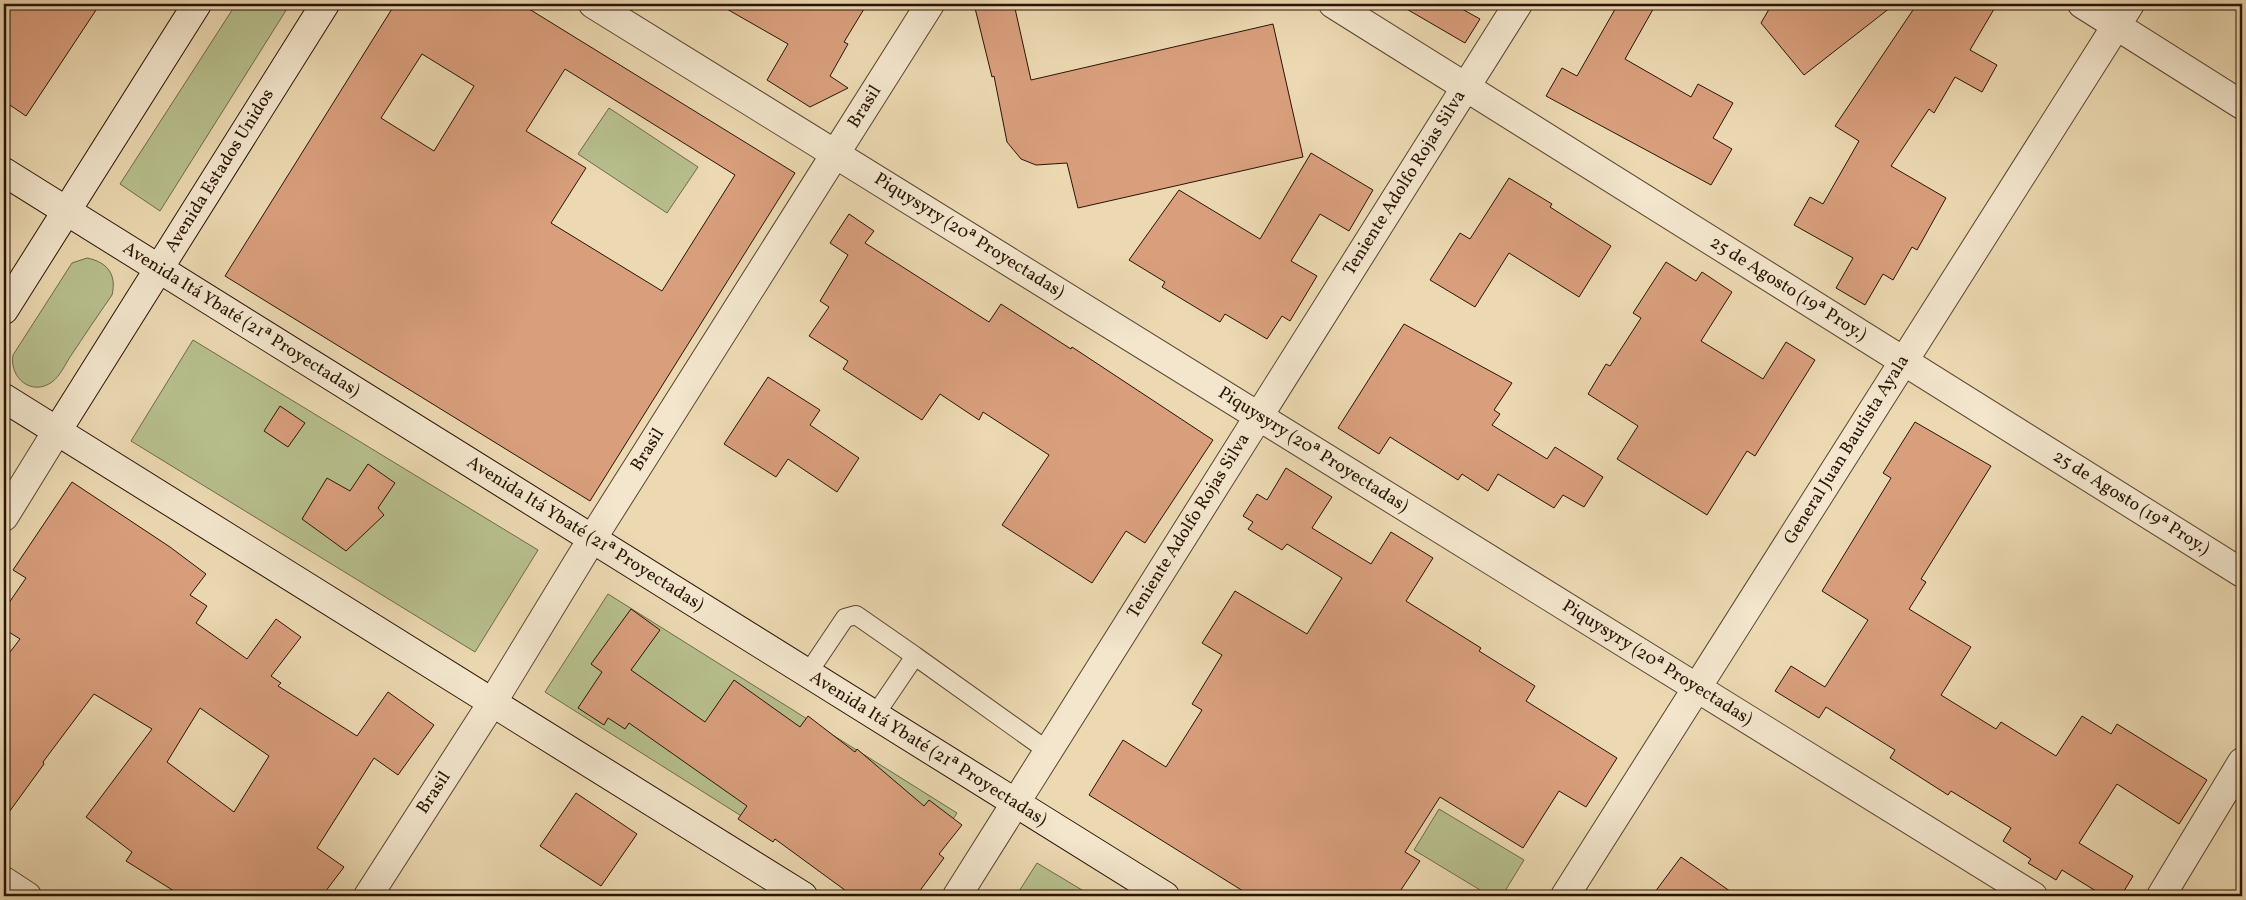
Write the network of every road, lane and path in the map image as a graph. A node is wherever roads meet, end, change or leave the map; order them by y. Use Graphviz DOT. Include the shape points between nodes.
graph roads {
  1 [pos="197,4"];
  2 [pos="325,4"];
  3 [pos="593,4"];
  4 [pos="930,4"];
  5 [pos="1333,4"];
  6 [pos="1518,4"];
  7 [pos="2082,4"];
  8 [pos="2123,14"];
  9 [pos="1465,87"];
  10 [pos="2242,105"];
  11 [pos="835,154"];
  12 [pos="4,172"];
  13 [pos="66,211"];
  14 [pos="158,269"];
  15 [pos="4,310"];
  16 [pos="1903,361"];
  17 [pos="4,398"];
  18 [pos="1258,416"];
  19 [pos="57,431"];
  20 [pos="4,517"];
  21 [pos="592,539"];
  22 [pos="2242,573"];
  23 [pos="916,656"];
  24 [pos="808,673"];
  25 [pos="1697,688"];
  26 [pos="492,703"];
  27 [pos="875,715"];
  28 [pos="1048,751"];
  29 [pos="2242,762"];
  30 [pos="1015,803"];
  31 [pos="4,882"];
  32 [pos="27,896"];
  33 [pos="368,896"];
  34 [pos="803,896"];
  35 [pos="957,896"];
  36 [pos="1165,896"];
  37 [pos="1565,896"];
  38 [pos="2033,896"];
  39 [pos="2161,896"];
  1 -- 13 [label="street"];
  2 -- 14 [label="street, Avenida Estados Unidos"];
  3 -- 11 [label="street, Piquysyry (20ª Proyectadas)"];
  4 -- 11 [label="street, Brasil"];
  5 -- 9 [label="street, 25 de Agosto (19ª Proy.)"];
  6 -- 9 [label="street, Teniente Adolfo Rojas Silva"];
  7 -- 8 [label="street"];
  8 -- 10 [label="street"];
  8 -- 16 [label="street, General Juan Bautista Ayala"];
  9 -- 16 [label="street, 25 de Agosto (19ª Proy.)"];
  9 -- 18 [label="street, Teniente Adolfo Rojas Silva"];
  11 -- 18 [label="street, Piquysyry (20ª Proyectadas)"];
  11 -- 21 [label="street, Brasil"];
  12 -- 13 [label="street, Avenida Itá Ybaté (21ª Proyectadas)"];
  13 -- 14 [label="street, Avenida Itá Ybaté (21ª Proyectadas)"];
  13 -- 15 [label="street"];
  14 -- 19 [label="street, Avenida Estados Unidos"];
  14 -- 21 [label="street, Avenida Itá Ybaté (21ª Proyectadas)"];
  16 -- 22 [label="street, 25 de Agosto (19ª Proy.)"];
  16 -- 25 [label="street, General Juan Bautista Ayala"];
  17 -- 19 [label="street"];
  18 -- 25 [label="street, Piquysyry (20ª Proyectadas)"];
  18 -- 28 [label="street, Teniente Adolfo Rojas Silva"];
  19 -- 20 [label="street, Avenida Estados Unidos"];
  19 -- 26 [label="street"];
  21 -- 24 [label="street, Avenida Itá Ybaté (21ª Proyectadas)"];
  21 -- 26 [label="street, Brasil"];
  23 -- 24 [label="lane" via="856,615 850,615"];
  23 -- 27 [label="lane"];
  23 -- 28 [label="lane"];
  24 -- 27 [label="street, Avenida Itá Ybaté (21ª Proyectadas)"];
  25 -- 37 [label="street, General Juan Bautista Ayala"];
  25 -- 38 [label="street, Piquysyry (20ª Proyectadas)"];
  26 -- 33 [label="street, Brasil"];
  26 -- 34 [label="street"];
  27 -- 30 [label="street, Avenida Itá Ybaté (21ª Proyectadas)"];
  28 -- 30 [label="street, Teniente Adolfo Rojas Silva"];
  29 -- 39 [label="street"];
  30 -- 35 [label="street, Teniente Adolfo Rojas Silva"];
  30 -- 36 [label="street, Avenida Itá Ybaté (21ª Proyectadas)"];
  31 -- 32 [label="street"];
}
